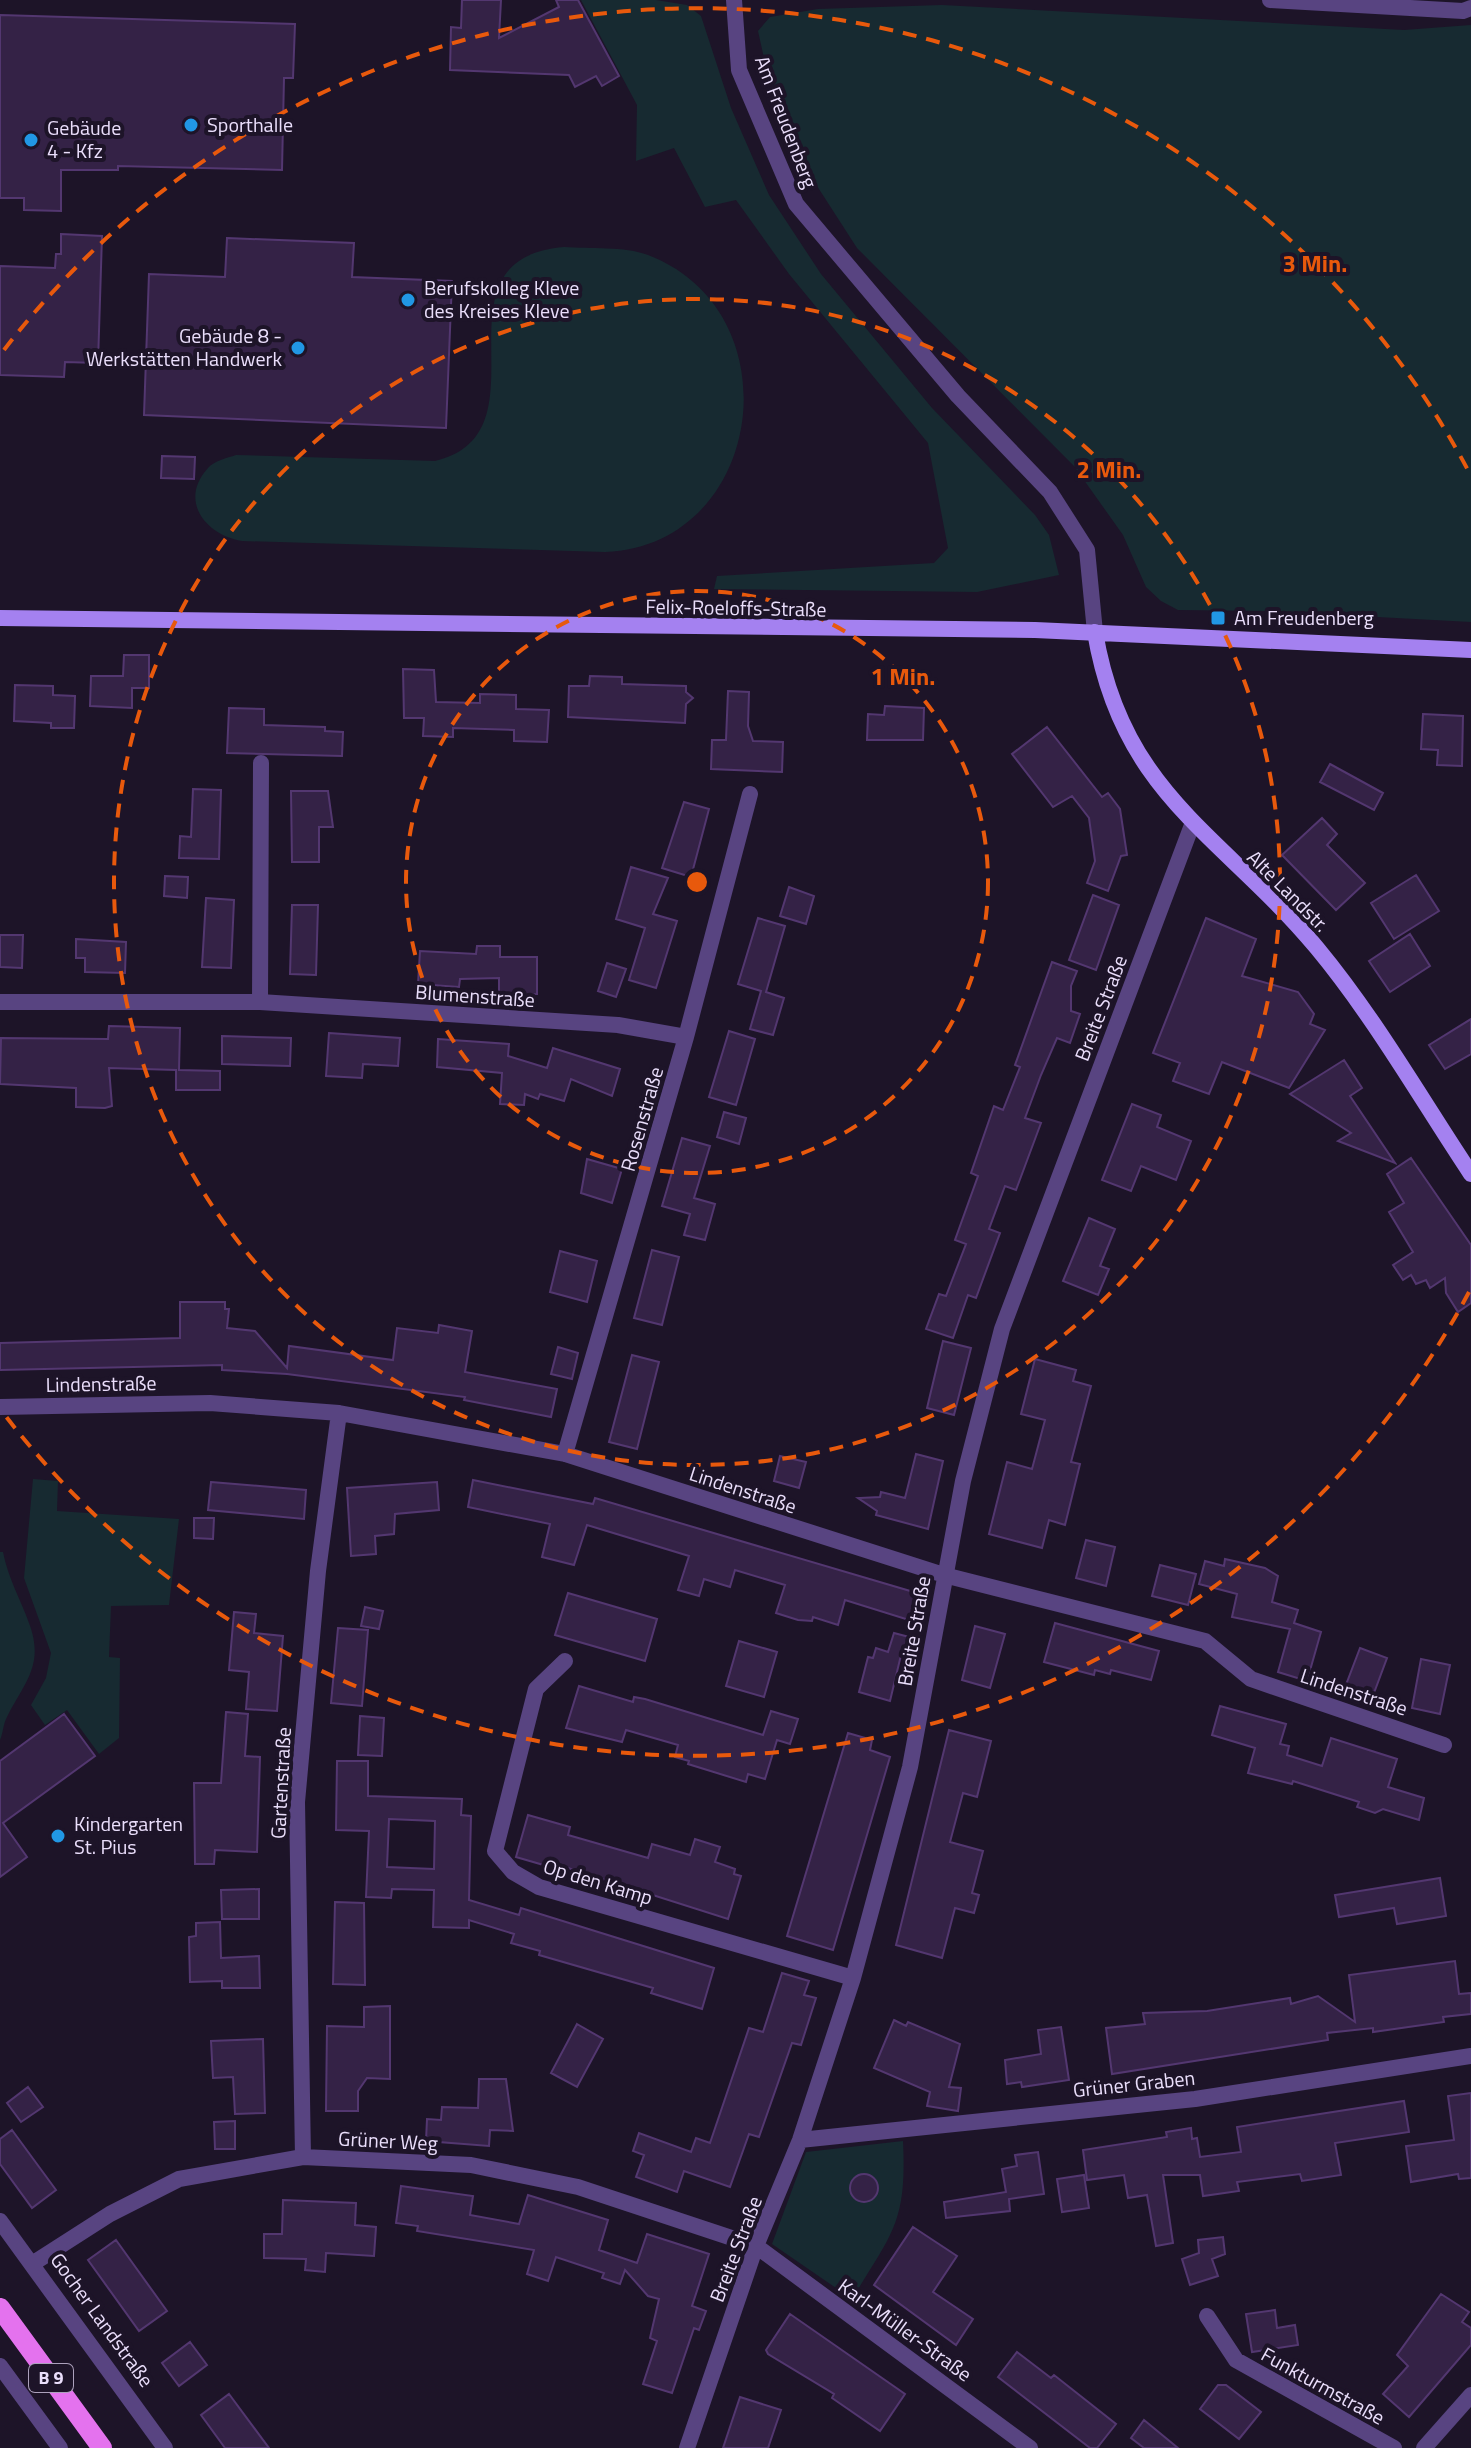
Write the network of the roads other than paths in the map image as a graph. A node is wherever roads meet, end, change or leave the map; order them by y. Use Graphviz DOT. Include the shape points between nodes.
graph roads {
  1 [pos="734,0"];
  2 [pos="1270,0"];
  3 [pos="1471,8"];
  4 [pos="0,618"];
  5 [pos="1095,632"];
  6 [pos="1471,650"];
  7 [pos="261,763"];
  8 [pos="750,794"];
  9 [pos="1192,825"];
  10 [pos="0,1002"];
  11 [pos="260,1002"];
  12 [pos="686,1037"];
  13 [pos="1471,1174"];
  14 [pos="0,1407"];
  15 [pos="339,1413"];
  16 [pos="565,1454"];
  17 [pos="944,1575"];
  18 [pos="565,1661"];
  19 [pos="1444,1745"];
  20 [pos="853,1978"];
  21 [pos="1471,2056"];
  22 [pos="800,2140"];
  23 [pos="303,2157"];
  24 [pos="0,2221"];
  25 [pos="756,2246"];
  26 [pos="32,2264"];
  27 [pos="0,2308"];
  28 [pos="1207,2316"];
  29 [pos="0,2366"];
  30 [pos="1471,2395"];
  31 [pos="60,2448"];
  32 [pos="102,2448"];
  33 [pos="165,2448"];
  34 [pos="687,2448"];
  35 [pos="1030,2448"];
  36 [pos="1394,2448"];
  37 [pos="1424,2448"];
  1 -- 5 [label="street, Am Freudenberg" via="739,70 796,204 958,396 1050,492 1087,550"];
  2 -- 3 [label="street"];
  4 -- 5 [label="street, Felix-Roeloffs-Straße"];
  5 -- 6 [label="street, Felix-Roeloffs-Straße"];
  5 -- 9 [label="street, Alte Landstr." via="1126,733"];
  7 -- 11 [label="street"];
  8 -- 12 [label="street, Rosenstraße"];
  9 -- 13 [label="street, Alte Landstr." via="1314,945 1347,985"];
  9 -- 17 [label="street, Breite Straße" via="1002,1329"];
  10 -- 11 [label="street, Blumenstraße"];
  11 -- 12 [label="street, Blumenstraße" via="618,1025"];
  12 -- 16 [label="street, Rosenstraße"];
  14 -- 15 [label="street, Lindenstraße" via="210,1403"];
  15 -- 16 [label="street, Lindenstraße"];
  15 -- 23 [label="street, Gartenstraße" via="297,1802"];
  16 -- 17 [label="street, Lindenstraße"];
  17 -- 19 [label="street, Lindenstraße" via="1205,1641 1251,1679"];
  17 -- 20 [label="street, Breite Straße" via="910,1767"];
  18 -- 20 [label="street, Op den Kamp" via="536,1689 495,1851 513,1872 539,1887"];
  20 -- 22 [label="street, Breite Straße"];
  21 -- 22 [label="street, Grüner Graben" via="1195,2099"];
  22 -- 25 [label="street, Breite Straße"];
  23 -- 25 [label="street, Grüner Weg" via="471,2165 578,2187"];
  23 -- 26 [label="street, Grüner Weg" via="179,2179 110,2214"];
  24 -- 26 [label="street, Gocher Landstraße"];
  25 -- 34 [label="street, Breite Straße"];
  25 -- 35 [label="street, Karl-Müller-Straße"];
  26 -- 33 [label="street, Gocher Landstraße"];
  27 -- 32 [label="main road, B 9"];
  28 -- 36 [label="street, Funkturmstraße" via="1236,2360"];
  29 -- 31 [label="street"];
  30 -- 37 [label="street"];
}
